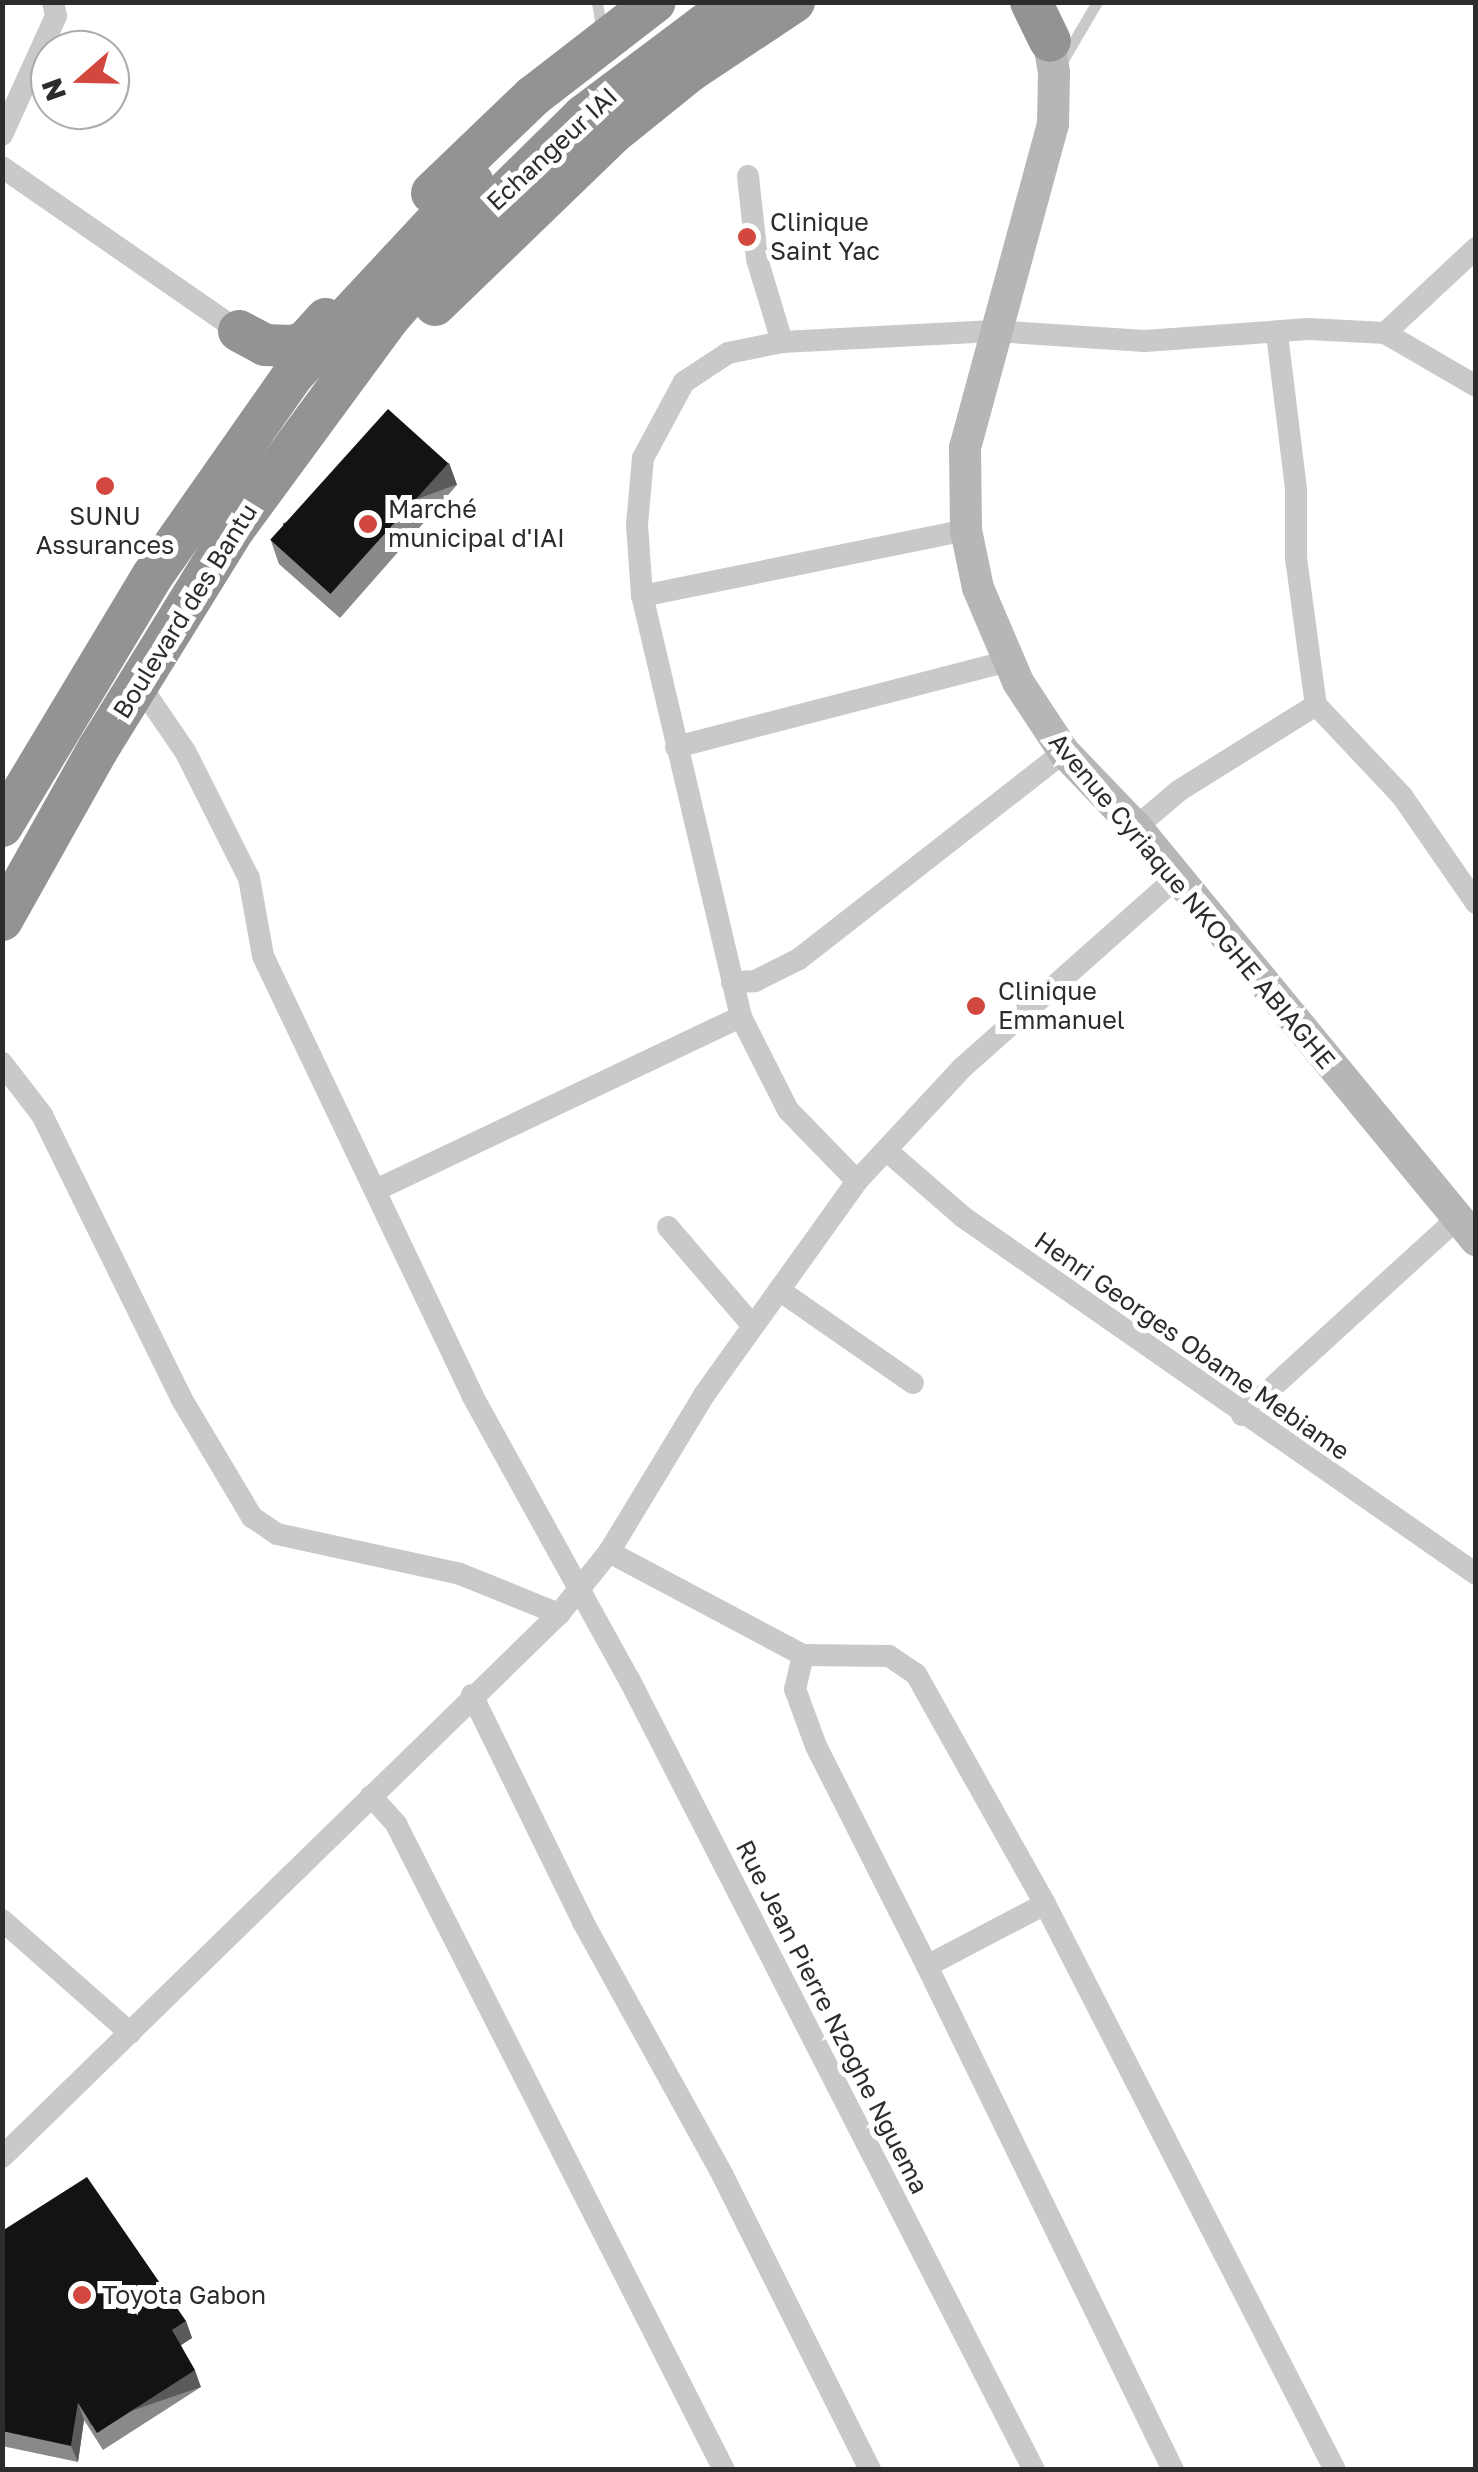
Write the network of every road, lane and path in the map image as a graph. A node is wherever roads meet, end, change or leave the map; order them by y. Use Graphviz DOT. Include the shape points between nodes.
graph roads {
  1 [pos="656,2"];
  2 [pos="694,2"];
  3 [pos="735,2"];
  4 [pos="794,2"];
  5 [pos="1031,2"];
  6 [pos="1097,2"];
  7 [pos="59,7"];
  8 [pos="600,21"];
  9 [pos="1048,38"];
  10 [pos="2,136"];
  11 [pos="2,167"];
  12 [pos="748,176"];
  13 [pos="1476,248"];
  14 [pos="372,296"];
  15 [pos="239,331"];
  16 [pos="994,331"];
  17 [pos="1277,334"];
  18 [pos="1385,334"];
  19 [pos="318,336"];
  20 [pos="782,342"];
  21 [pos="1476,386"];
  22 [pos="234,530"];
  23 [pos="966,530"];
  24 [pos="642,596"];
  25 [pos="1008,661"];
  26 [pos="139,684"];
  27 [pos="1316,705"];
  28 [pos="676,747"];
  29 [pos="1064,752"];
  30 [pos="2,826"];
  31 [pos="1136,827"];
  32 [pos="1177,877"];
  33 [pos="1476,902"];
  34 [pos="2,920"];
  35 [pos="732,982"];
  36 [pos="741,1016"];
  37 [pos="2,1063"];
  38 [pos="886,1150"];
  39 [pos="857,1181"];
  40 [pos="378,1188"];
  41 [pos="668,1226"];
  42 [pos="1466,1230"];
  43 [pos="778,1290"];
  44 [pos="753,1326"];
  45 [pos="912,1383"];
  46 [pos="1242,1415"];
  47 [pos="609,1552"];
  48 [pos="1476,1574"];
  49 [pos="581,1590"];
  50 [pos="558,1614"];
  51 [pos="803,1655"];
  52 [pos="472,1695"];
  53 [pos="372,1796"];
  54 [pos="1045,1904"];
  55 [pos="2,1920"];
  56 [pos="926,1966"];
  57 [pos="130,2034"];
  58 [pos="2,2158"];
  59 [pos="724,2470"];
  60 [pos="870,2470"];
  61 [pos="1034,2470"];
  62 [pos="1174,2470"];
  63 [pos="1335,2470"];
  1 -- 8 [label="highway"];
  2 -- 14 [label="highway, Echangeur IAI" via="558,102"];
  3 -- 14 [label="highway, Echangeur IAI" via="583,116 469,227"];
  4 -- 22 [label="highway" via="690,71 548,192 398,343"];
  5 -- 9 [label="highway"];
  6 -- 9 [label="lane" via="1084,33"];
  7 -- 10 [label="street"];
  8 -- 14 [label="highway" via="466,158"];
  9 -- 16 [label="street, Avenue Cyriaque NKOGHE ABIAGHE" via="1053,124"];
  11 -- 15 [label="street"];
  12 -- 20 [label="street" via="757,259"];
  13 -- 18 [label="street"];
  14 -- 19 [label="highway, Boulevard des Bantu"];
  14 -- 22 [label="highway, Boulevard des Bantu"];
  15 -- 19 [label="highway" via="264,345"];
  16 -- 17 [label="street" via="1145,342"];
  16 -- 20 [label="street"];
  16 -- 23 [label="street, Avenue Cyriaque NKOGHE ABIAGHE" via="965,448"];
  17 -- 18 [label="street"];
  17 -- 27 [label="street"];
  18 -- 21 [label="street"];
  19 -- 30 [label="highway, Boulevard des Bantu" via="153,575"];
  20 -- 24 [label="street" via="728,353 698,369 672,399 643,458 637,495"];
  22 -- 26 [label="highway, Boulevard des Bantu"];
  23 -- 24 [label="street"];
  23 -- 25 [label="street, Avenue Cyriaque NKOGHE ABIAGHE" via="978,588"];
  24 -- 28 [label="street"];
  25 -- 28 [label="street"];
  25 -- 29 [label="street, Avenue Cyriaque NKOGHE ABIAGHE"];
  26 -- 34 [label="highway, Boulevard des Bantu"];
  26 -- 40 [label="street, Rue Jean Pierre Nzoghe Nguema" via="186,753 248,878 264,956"];
  27 -- 31 [label="street" via="1180,790"];
  27 -- 33 [label="street" via="1402,796"];
  28 -- 35 [label="street"];
  29 -- 31 [label="street, Avenue Cyriaque NKOGHE ABIAGHE"];
  29 -- 35 [label="street" via="799,958 755,981"];
  31 -- 32 [label="street, Avenue Cyriaque NKOGHE ABIAGHE"];
  32 -- 38 [label="street" via="962,1068"];
  32 -- 42 [label="street, Avenue Cyriaque NKOGHE ABIAGHE"];
  35 -- 36 [label="street"];
  36 -- 39 [label="street" via="788,1110"];
  36 -- 40 [label="street"];
  37 -- 50 [label="street" via="42,1115 181,1398 252,1517 276,1534 460,1574"];
  38 -- 39 [label="street"];
  38 -- 46 [label="street, Henri Georges Obame Mebiame" via="962,1216"];
  39 -- 43 [label="street"];
  40 -- 49 [label="street, Rue Jean Pierre Nzoghe Nguema" via="472,1396"];
  41 -- 44 [label="street"];
  42 -- 46 [label="street"];
  43 -- 44 [label="street"];
  43 -- 45 [label="street"];
  44 -- 47 [label="street"];
  46 -- 48 [label="street, Henri Georges Obame Mebiame"];
  47 -- 49 [label="street"];
  47 -- 51 [label="street"];
  49 -- 50 [label="street"];
  49 -- 61 [label="street, Rue Jean Pierre Nzoghe Nguema"];
  50 -- 52 [label="street"];
  51 -- 54 [label="street" via="889,1656 916,1674"];
  51 -- 56 [label="street" via="794,1690 816,1746"];
  52 -- 53 [label="street"];
  52 -- 60 [label="street"];
  53 -- 57 [label="street"];
  53 -- 59 [label="street" via="396,1824"];
  54 -- 56 [label="street"];
  54 -- 63 [label="street"];
  55 -- 57 [label="street"];
  56 -- 62 [label="street"];
  57 -- 58 [label="street"];
}
